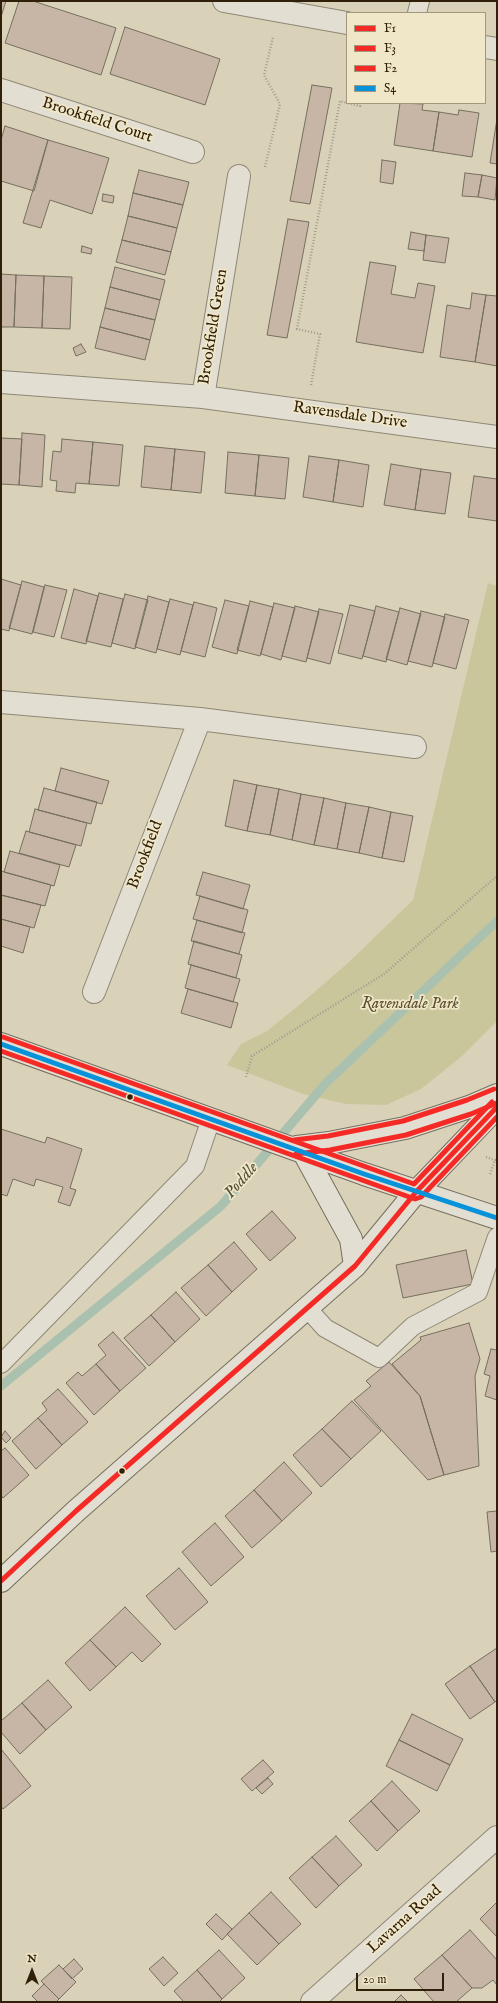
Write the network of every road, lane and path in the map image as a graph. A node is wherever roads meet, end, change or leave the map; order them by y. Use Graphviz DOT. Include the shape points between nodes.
graph roads {
  1 [pos="224,1"];
  2 [pos="420,1"];
  3 [pos="417,12"];
  4 [pos="346,23"];
  5 [pos="274,33"];
  6 [pos="486,47"];
  7 [pos="497,49"];
  8 [pos="1,90"];
  9 [pos="346,103"];
  10 [pos="351,104"];
  11 [pos="360,104"];
  12 [pos="193,152"];
  13 [pos="239,176"];
  14 [pos="1,382"];
  15 [pos="311,388"];
  16 [pos="203,397"];
  17 [pos="497,437"];
  18 [pos="1,702"];
  19 [pos="200,719"];
  20 [pos="415,747"];
  21 [pos="497,876"];
  22 [pos="94,992"];
  23 [pos="1,1044"];
  24 [pos="246,1077"];
  25 [pos="497,1095"];
  26 [pos="497,1107"];
  27 [pos="211,1119"];
  28 [pos="297,1149"];
  29 [pos="486,1157"];
  30 [pos="496,1160"];
  31 [pos="490,1174"];
  32 [pos="416,1192"];
  33 [pos="497,1218"];
  34 [pos="497,1237"];
  35 [pos="355,1266"];
  36 [pos="307,1308"];
  37 [pos="1,1364"];
  38 [pos="1,1581"];
  39 [pos="497,1837"];
  40 [pos="312,2002"];
  1 -- 4 [label="street"];
  2 -- 3 [label="lane"];
  5 -- 13 [label="path" via="264,75 280,104 261,182"];
  6 -- 7 [label="street"];
  8 -- 12 [label="street, Brookfield Court"];
  9 -- 15 [label="path" via="340,101 296,330 320,334"];
  10 -- 11 [label="path"];
  13 -- 16 [label="street, Brookfield Green"];
  14 -- 16 [label="street, Brookfield Green"];
  16 -- 17 [label="street, Ravensdale Drive"];
  18 -- 19 [label="street"];
  19 -- 20 [label="street"];
  19 -- 22 [label="street, Brookfield"];
  21 -- 24 [label="path" via="384,974 252,1056"];
  23 -- 27 [label="street"];
  25 -- 28 [label="street" via="405,1128"];
  26 -- 32 [label="street"];
  27 -- 28 [label="street"];
  27 -- 37 [label="lane" via="195,1166"];
  28 -- 32 [label="street"];
  28 -- 35 [label="street" via="351,1238"];
  29 -- 30 [label="path"];
  30 -- 31 [label="path"];
  32 -- 33 [label="street"];
  32 -- 35 [label="street"];
  34 -- 36 [label="lane" via="478,1292 414,1326 379,1358 325,1328"];
  35 -- 36 [label="street"];
  36 -- 38 [label="street" via="76,1511"];
  39 -- 40 [label="street, Lavarna Road"];
}
